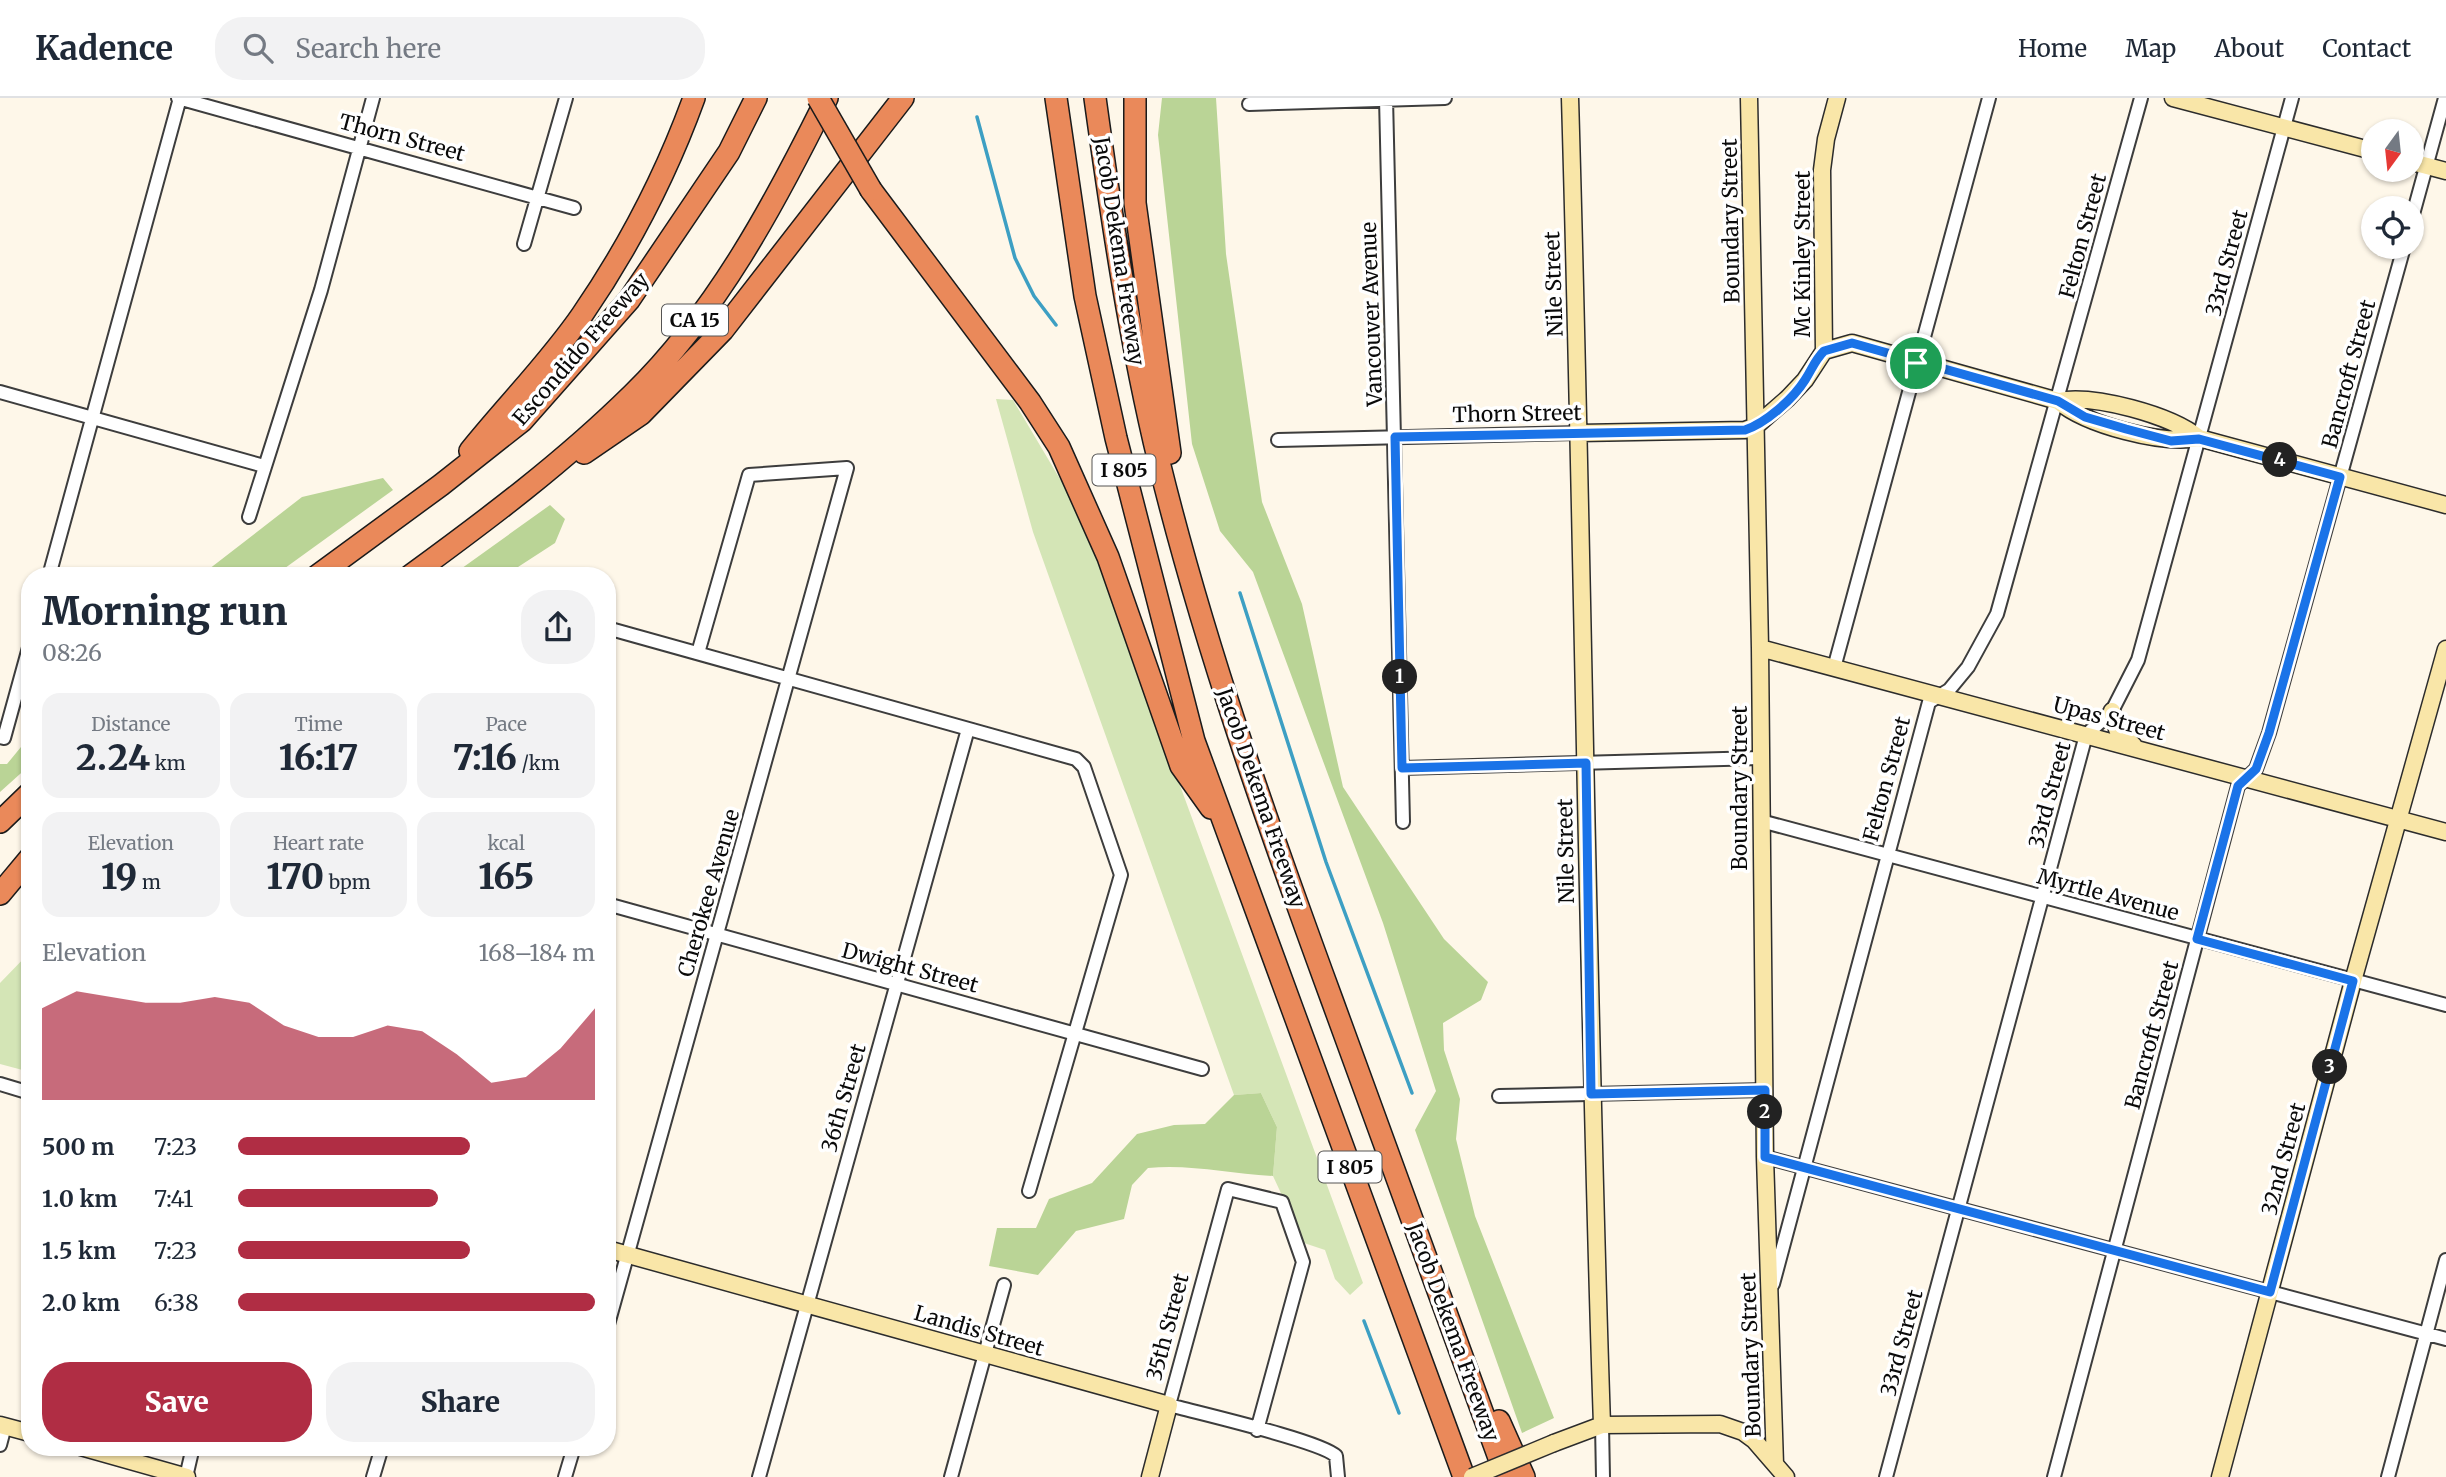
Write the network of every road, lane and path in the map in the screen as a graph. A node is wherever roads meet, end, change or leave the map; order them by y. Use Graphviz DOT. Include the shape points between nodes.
graph roads {
  1 [pos="179,98"];
  2 [pos="373,98"];
  3 [pos="566,98"];
  4 [pos="694,98"];
  5 [pos="756,98"];
  6 [pos="818,98"];
  7 [pos="827,98"];
  8 [pos="903,98"];
  9 [pos="1056,98"];
  10 [pos="1095,98"];
  11 [pos="1135,98"];
  12 [pos="1445,98"];
  13 [pos="1570,98"];
  14 [pos="1749,98"];
  15 [pos="1837,98"];
  16 [pos="1989,98"];
  17 [pos="2141,98"];
  18 [pos="2173,98"];
  19 [pos="2292,98"];
  20 [pos="2445,98"];
  21 [pos="1386,99"];
  22 [pos="1249,104"];
  23 [pos="2284,128"];
  24 [pos="360,148"];
  25 [pos="2361,148"];
  26 [pos="2424,150"];
  27 [pos="2424,164"];
  28 [pos="2446,171"];
  29 [pos="539,198"];
  30 [pos="574,208"];
  31 [pos="524,244"];
  32 [pos="2401,259"];
  33 [pos="1824,351"];
  34 [pos="1916,363"];
  35 [pos="0,393"];
  36 [pos="2058,401"];
  37 [pos="92,418"];
  38 [pos="1756,426"];
  39 [pos="1580,433"];
  40 [pos="1395,437"];
  41 [pos="2199,439"];
  42 [pos="1278,440"];
  43 [pos="264,466"];
  44 [pos="2340,477"];
  45 [pos="441,485"];
  46 [pos="513,501"];
  47 [pos="2446,505"];
  48 [pos="249,517"];
  49 [pos="51,567"];
  50 [pos="329,567"];
  51 [pos="422,567"];
  52 [pos="1206,630"];
  53 [pos="616,634"];
  54 [pos="1760,648"];
  55 [pos="2446,649"];
  56 [pos="698,653"];
  57 [pos="1834,667"];
  58 [pos="21,674"];
  59 [pos="789,679"];
  60 [pos="1936,695"];
  61 [pos="2112,711"];
  62 [pos="968,729"];
  63 [pos="2086,735"];
  64 [pos="2,737"];
  65 [pos="2136,748"];
  66 [pos="1760,758"];
  67 [pos="1586,763"];
  68 [pos="1402,768"];
  69 [pos="2247,778"];
  70 [pos="21,802"];
  71 [pos="2400,820"];
  72 [pos="1760,821"];
  73 [pos="0,822"];
  74 [pos="1403,822"];
  75 [pos="2446,832"];
  76 [pos="1227,833"];
  77 [pos="1886,856"];
  78 [pos="21,869"];
  79 [pos="0,894"];
  80 [pos="2042,897"];
  81 [pos="616,907"];
  82 [pos="717,935"];
  83 [pos="2197,939"];
  84 [pos="2353,981"];
  85 [pos="896,984"];
  86 [pos="2446,1005"];
  87 [pos="1075,1034"];
  88 [pos="1202,1069"];
  89 [pos="0,1084"];
  90 [pos="21,1090"];
  91 [pos="1765,1090"];
  92 [pos="1591,1094"];
  93 [pos="1499,1096"];
  94 [pos="1765,1157"];
  95 [pos="1802,1167"];
  96 [pos="1030,1191"];
  97 [pos="1958,1209"];
  98 [pos="2115,1251"];
  99 [pos="616,1252"];
  100 [pos="628,1255"];
  101 [pos="2446,1260"];
  102 [pos="1431,1270"];
  103 [pos="1004,1286"];
  104 [pos="2270,1292"];
  105 [pos="1770,1293"];
  106 [pos="616,1297"];
  107 [pos="807,1305"];
  108 [pos="2426,1334"];
  109 [pos="2446,1339"];
  110 [pos="984,1354"];
  111 [pos="1169,1405"];
  112 [pos="3,1425"];
  113 [pos="1602,1425"];
  114 [pos="21,1430"];
  115 [pos="1257,1430"];
  116 [pos="0,1445"];
  117 [pos="112,1456"];
  118 [pos="191,1456"];
  119 [pos="379,1456"];
  120 [pos="571,1456"];
  121 [pos="1457,1467"];
  122 [pos="1775,1470"];
  123 [pos="186,1477"];
  124 [pos="373,1477"];
  125 [pos="565,1477"];
  126 [pos="759,1477"];
  127 [pos="951,1477"];
  128 [pos="1150,1477"];
  129 [pos="1338,1477"];
  130 [pos="1464,1477"];
  131 [pos="1472,1477"];
  132 [pos="1506,1477"];
  133 [pos="1524,1477"];
  134 [pos="1603,1477"];
  135 [pos="1786,1477"];
  136 [pos="1886,1477"];
  137 [pos="2054,1477"];
  138 [pos="2220,1477"];
  139 [pos="2388,1477"];
  1 -- 24 [label="street, Thorn Street"];
  1 -- 37 [label="street"];
  2 -- 24 [label="street"];
  3 -- 29 [label="street"];
  4 -- 45 [label="highway" via="673,156 632,235 581,317"];
  5 -- 45 [label="highway, Escondido Freeway / CA 15" via="729,152 629,300 522,421"];
  6 -- 76 [label="highway, bridge" via="870,190 1059,447 1108,557 1181,766"];
  7 -- 46 [label="highway, CA 15" via="785,184 688,330 634,393"];
  8 -- 46 [label="highway" via="714,339 641,414"];
  9 -- 76 [label="highway, Jacob Dekema Freeway / I 805" via="1085,296 1116,438 1190,728"];
  10 -- 52 [label="highway, Jacob Dekema Freeway / I 805" via="1137,366"];
  11 -- 52 [label="highway" via="1135,203 1150,326"];
  12 -- 21 [label="street"];
  13 -- 39 [label="street, Nile Street"];
  14 -- 38 [label="street, Boundary Street"];
  15 -- 33 [label="street, Mc Kinley Street" via="1822,170"];
  16 -- 34 [label="street"];
  17 -- 36 [label="street, Felton Street"];
  18 -- 23 [label="street"];
  19 -- 23 [label="street, 33rd Street"];
  20 -- 26 [label="street"];
  21 -- 22 [label="street"];
  21 -- 40 [label="street, Vancouver Avenue"];
  23 -- 25 [label="street"];
  23 -- 41 [label="street, 33rd Street"];
  24 -- 29 [label="street, Thorn Street"];
  24 -- 43 [label="street" via="321,290"];
  27 -- 28 [label="street"];
  29 -- 30 [label="street, Thorn Street"];
  29 -- 31 [label="street"];
  32 -- 44 [label="street, Bancroft Street"];
  33 -- 34 [label="street" via="1852,343"];
  33 -- 38 [label="street, Mc Kinley Street" via="1805,380"];
  34 -- 36 [label="street"];
  34 -- 57 [label="street"];
  35 -- 37 [label="street"];
  36 -- 41 [label="street" via="2086,399 2131,410 2172,422"];
  36 -- 60 [label="street, Felton Street" via="1994,623 1968,667 1949,690"];
  37 -- 43 [label="street"];
  37 -- 49 [label="street"];
  38 -- 39 [label="street, Thorn Street" via="1745,430"];
  38 -- 54 [label="street, Boundary Street"];
  39 -- 40 [label="street, Thorn Street"];
  39 -- 67 [label="street, Nile Street"];
  40 -- 42 [label="street, Thorn Street"];
  40 -- 68 [label="street, Vancouver Avenue"];
  41 -- 44 [label="street"];
  41 -- 61 [label="street, 33rd Street" via="2138,660"];
  43 -- 48 [label="street"];
  44 -- 47 [label="street"];
  44 -- 69 [label="street, Bancroft Street" via="2269,733 2256,769"];
  45 -- 50 [label="highway, Escondido Freeway / CA 15"];
  46 -- 51 [label="highway, CA 15"];
  52 -- 102 [label="highway, Jacob Dekema Freeway / I 805" via="1277,850"];
  53 -- 56 [label="street"];
  54 -- 57 [label="street, Upas Street"];
  54 -- 66 [label="street, Boundary Street"];
  55 -- 71 [label="street, 32nd Street"];
  56 -- 59 [label="street"];
  56 -- 59 [label="street, Cherokee Avenue" via="749,475 847,468"];
  57 -- 60 [label="street, Upas Street"];
  58 -- 64 [label="street"];
  59 -- 62 [label="street"];
  59 -- 82 [label="street, Cherokee Avenue"];
  60 -- 63 [label="street, Upas Street"];
  60 -- 77 [label="street, Felton Street" via="1928,702"];
  61 -- 63 [label="street, 33rd Street"];
  61 -- 65 [label="street" via="2117,729"];
  62 -- 85 [label="street, 36th Street"];
  62 -- 87 [label="street" via="1076,759 1084,767 1121,875"];
  63 -- 65 [label="street, Upas Street"];
  63 -- 80 [label="street, 33rd Street"];
  65 -- 69 [label="street, Upas Street"];
  66 -- 67 [label="street"];
  66 -- 72 [label="street, Boundary Street"];
  67 -- 68 [label="street"];
  67 -- 92 [label="street, Nile Street"];
  68 -- 74 [label="street, Vancouver Avenue"];
  69 -- 71 [label="street, Upas Street"];
  69 -- 83 [label="street, Bancroft Street" via="2238,786"];
  70 -- 73 [label="highway"];
  71 -- 75 [label="street, Upas Street"];
  71 -- 84 [label="street, 32nd Street"];
  72 -- 77 [label="street, Myrtle Avenue"];
  72 -- 91 [label="street, Boundary Street"];
  76 -- 121 [label="highway, Jacob Dekema Freeway / I 805"];
  77 -- 80 [label="street, Myrtle Avenue"];
  77 -- 95 [label="street, Felton Street"];
  78 -- 79 [label="highway"];
  80 -- 83 [label="street, Myrtle Avenue"];
  80 -- 97 [label="street, 33rd Street"];
  81 -- 82 [label="street, Dwight Street"];
  82 -- 85 [label="street, Dwight Street"];
  82 -- 100 [label="street, Cherokee Avenue"];
  83 -- 84 [label="street, Myrtle Avenue"];
  83 -- 98 [label="street, Bancroft Street"];
  84 -- 86 [label="street, Myrtle Avenue"];
  84 -- 104 [label="street, 32nd Street"];
  85 -- 87 [label="street, Dwight Street"];
  85 -- 107 [label="street, 36th Street"];
  87 -- 88 [label="street, Dwight Street"];
  87 -- 96 [label="street"];
  89 -- 90 [label="street"];
  91 -- 92 [label="street"];
  91 -- 94 [label="street, Boundary Street"];
  92 -- 93 [label="street"];
  92 -- 113 [label="street, Nile Street"];
  94 -- 95 [label="street"];
  94 -- 105 [label="street, Boundary Street"];
  95 -- 97 [label="street"];
  95 -- 105 [label="street, Felton Street"];
  97 -- 98 [label="street"];
  97 -- 136 [label="street, 33rd Street"];
  98 -- 104 [label="street"];
  98 -- 137 [label="street, Bancroft Street"];
  99 -- 100 [label="street, Landis Street"];
  100 -- 106 [label="street, Cherokee Avenue"];
  100 -- 107 [label="street, Landis Street"];
  101 -- 108 [label="street"];
  102 -- 132 [label="highway, Jacob Dekema Freeway / I 805"];
  102 -- 133 [label="highway"];
  103 -- 110 [label="street"];
  104 -- 108 [label="street"];
  104 -- 138 [label="street, 32nd Street"];
  105 -- 122 [label="street, Boundary Street"];
  107 -- 110 [label="street, Landis Street"];
  107 -- 126 [label="street, 36th Street"];
  108 -- 109 [label="street"];
  108 -- 139 [label="street"];
  110 -- 111 [label="street, Landis Street"];
  110 -- 127 [label="street"];
  111 -- 115 [label="street, Landis Street"];
  111 -- 115 [label="street, 35th Street" via="1228,1189 1282,1202 1303,1262"];
  111 -- 128 [label="street, 35th Street"];
  112 -- 114 [label="street"];
  112 -- 116 [label="street"];
  113 -- 122 [label="street" via="1720,1424 1743,1432"];
  113 -- 131 [label="street, bridge"];
  113 -- 134 [label="street, Nile Street"];
  115 -- 129 [label="street, Landis Street" via="1322,1447 1336,1456"];
  117 -- 123 [label="street"];
  118 -- 123 [label="street"];
  119 -- 124 [label="street"];
  120 -- 125 [label="street"];
  121 -- 130 [label="highway, Jacob Dekema Freeway / I 805"];
  122 -- 135 [label="street"];
}
